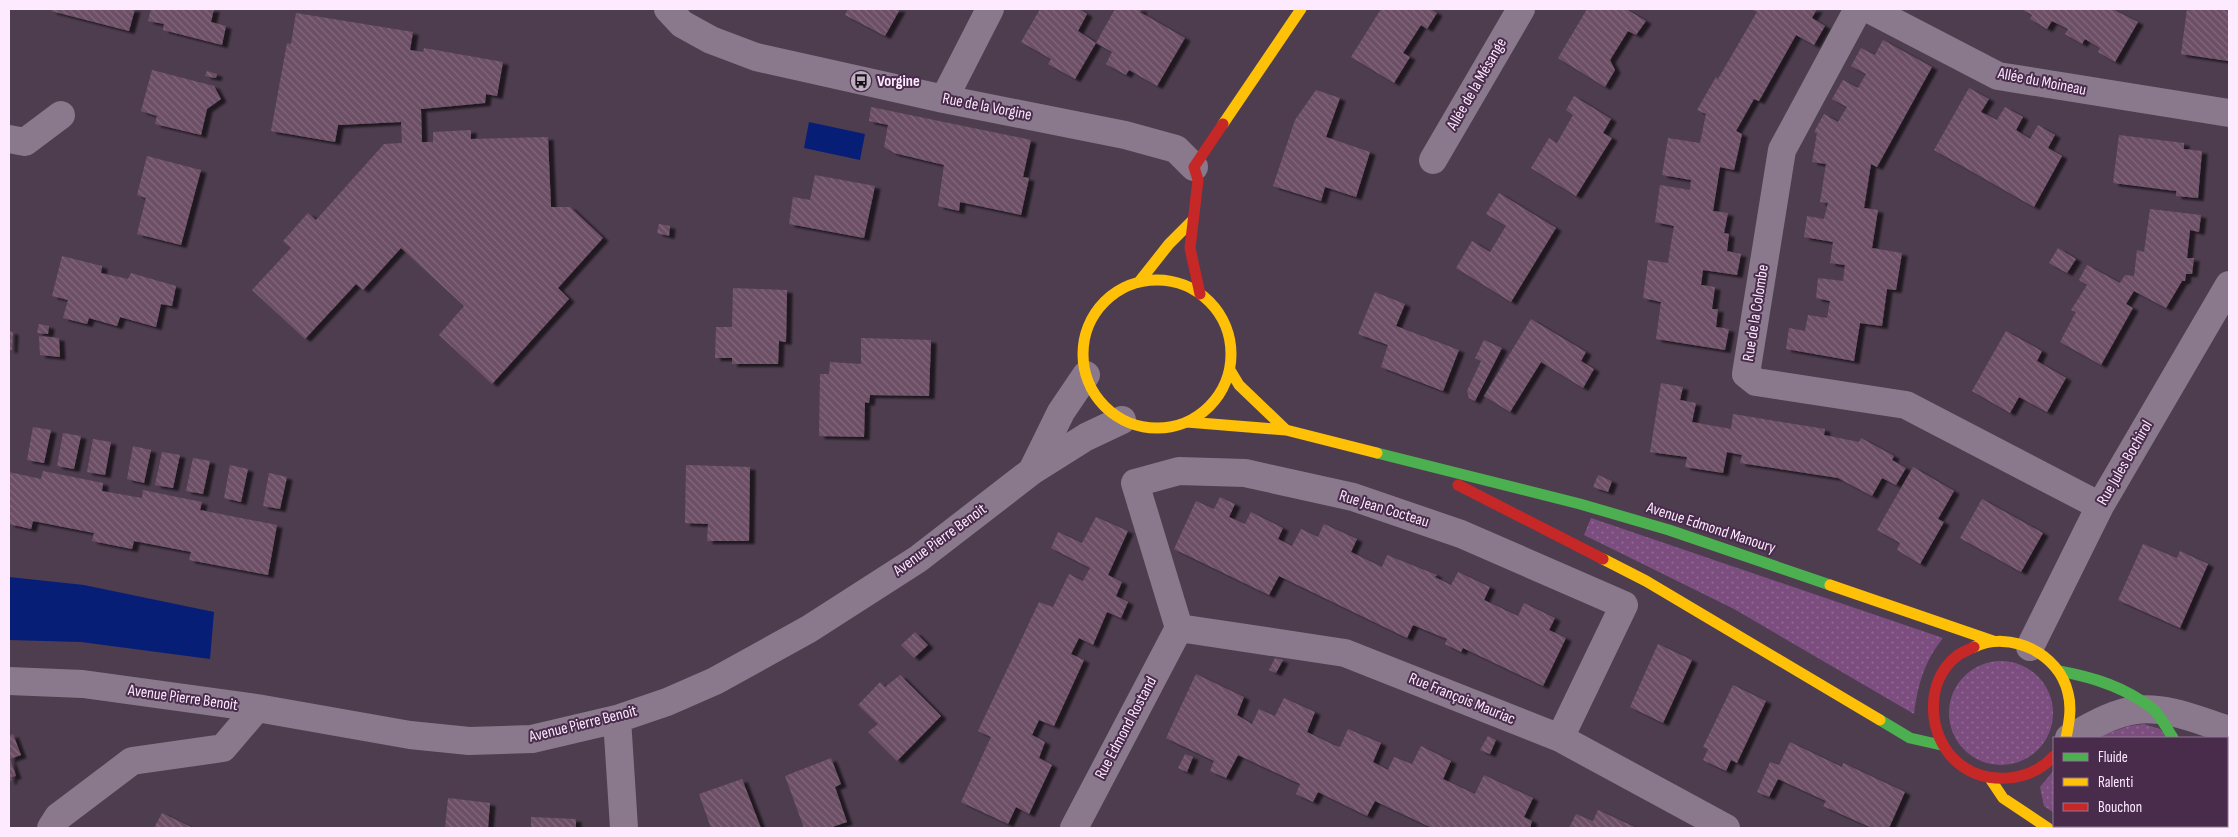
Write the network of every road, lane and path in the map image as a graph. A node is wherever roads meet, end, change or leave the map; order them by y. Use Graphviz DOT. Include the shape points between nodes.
graph roads {
  1 [pos="668,9"];
  2 [pos="990,9"];
  3 [pos="1301,9"];
  4 [pos="1521,9"];
  5 [pos="1858,9"];
  6 [pos="1869,9"];
  7 [pos="944,99"];
  8 [pos="2229,113"];
  9 [pos="61,115"];
  10 [pos="9,139"];
  11 [pos="1433,160"];
  12 [pos="1194,167"];
  13 [pos="1192,221"];
  14 [pos="1140,282"];
  15 [pos="2229,285"];
  16 [pos="1200,294"];
  17 [pos="1230,370"];
  18 [pos="1086,376"];
  19 [pos="1122,420"];
  20 [pos="1187,422"];
  21 [pos="1286,430"];
  22 [pos="1414,463"];
  23 [pos="1032,471"];
  24 [pos="2100,506"];
  25 [pos="1179,628"];
  26 [pos="1993,641"];
  27 [pos="2030,647"];
  28 [pos="2059,671"];
  29 [pos="9,680"];
  30 [pos="257,708"];
  31 [pos="2154,710"];
  32 [pos="616,719"];
  33 [pos="2229,730"];
  34 [pos="2067,737"];
  35 [pos="2069,737"];
  36 [pos="2172,737"];
  37 [pos="1560,738"];
  38 [pos="1941,745"];
  39 [pos="2053,757"];
  40 [pos="1991,780"];
  41 [pos="52,828"];
  42 [pos="624,828"];
  43 [pos="1074,828"];
  44 [pos="1726,828"];
  45 [pos="2048,828"];
  1 -- 7 [label="street, Rue de la Vorgine" via="682,24 711,40 756,57"];
  2 -- 7 [label="street"];
  3 -- 12 [label="street"];
  4 -- 11 [label="street, Allée de la Mésange"];
  5 -- 24 [label="street, Rue de la Colombe" via="1782,150 1746,374 1756,382 1906,405"];
  6 -- 8 [label="street, Allée du Moineau" via="1998,76"];
  7 -- 12 [label="street, Rue de la Vorgine" via="1125,135 1176,149"];
  9 -- 10 [label="street" via="25,142"];
  12 -- 13 [label="street" via="1198,180"];
  13 -- 14 [label="street" via="1169,244"];
  13 -- 16 [label="street" via="1190,248"];
  14 -- 16 [label="street" via="1160,280 1182,284"];
  14 -- 18 [label="street" via="1118,292 1100,308 1092,321 1083,352"];
  15 -- 24 [label="street, Rue Jules Bochirol"];
  16 -- 17 [label="street" via="1216,309 1226,327 1232,348"];
  17 -- 20 [label="street" via="1221,391 1206,410"];
  17 -- 21 [label="street, Avenue Edmond Manoury" via="1239,385"];
  18 -- 19 [label="street" via="1106,408"];
  18 -- 23 [label="street, Avenue Pierre Benoit" via="1061,412"];
  19 -- 20 [label="street" via="1143,427 1166,428"];
  19 -- 23 [label="street, Avenue Pierre Benoit" via="1086,437"];
  20 -- 21 [label="street, Avenue Edmond Manoury"];
  21 -- 22 [label="street, Avenue Edmond Manoury"];
  22 -- 26 [label="street, Avenue Edmond Manoury" via="1580,504 1668,530"];
  22 -- 38 [label="street, Avenue Edmond Manoury" via="1646,581 1910,738"];
  23 -- 32 [label="street, Avenue Pierre Benoit" via="918,559 810,629 715,682"];
  24 -- 27 [label="street, Rue Jules Bochirol"];
  25 -- 37 [label="street, Rue François Mauriac" via="1345,653"];
  25 -- 37 [label="street, Rue Jean Cocteau" via="1135,483 1179,471 1245,473 1353,497 1461,534 1624,605"];
  25 -- 43 [label="street, Rue Edmond Rostand"];
  26 -- 27 [label="street" via="2012,641"];
  26 -- 38 [label="street" via="1974,646 1957,656 1935,688 1933,727"];
  27 -- 28 [label="street" via="2047,657"];
  28 -- 31 [label="street" via="2096,678"];
  28 -- 34 [label="street" via="2068,687 2071,705"];
  29 -- 30 [label="street, Avenue Pierre Benoit" via="83,684"];
  30 -- 32 [label="street, Avenue Pierre Benoit" via="469,742 532,739"];
  30 -- 41 [label="street" via="223,748 132,761 58,817"];
  31 -- 33 [label="street"];
  31 -- 35 [label="street" via="2138,710 2107,718"];
  31 -- 36 [label="street"];
  32 -- 42 [label="street"];
  37 -- 44 [label="street, Rue François Mauriac"];
  38 -- 40 [label="street" via="1960,766"];
  39 -- 40 [label="street" via="2035,772 2014,779"];
  40 -- 45 [label="street" via="2003,798"];
}
